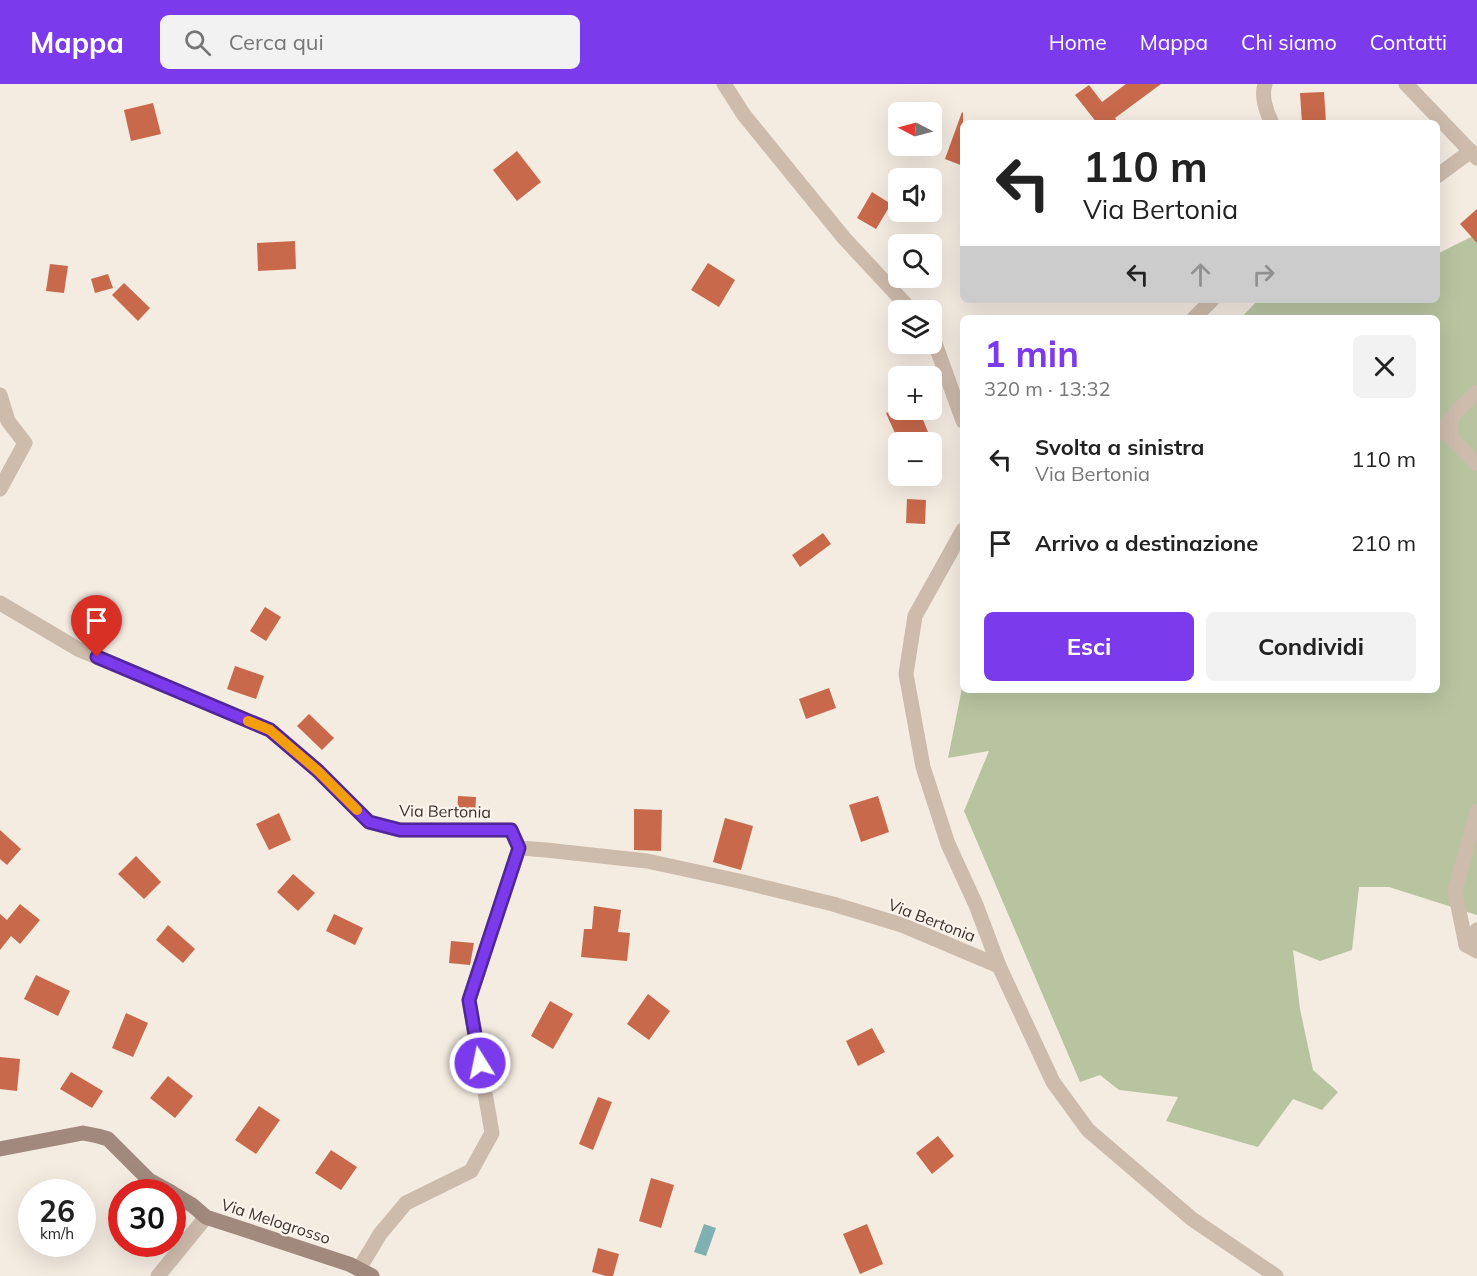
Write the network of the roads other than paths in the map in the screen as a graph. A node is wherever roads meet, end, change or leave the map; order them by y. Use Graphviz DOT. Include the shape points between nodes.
graph roads {
  1 [pos="724,84"];
  2 [pos="1265,84"];
  3 [pos="1406,84"];
  4 [pos="1270,120"];
  5 [pos="1474,155"];
  6 [pos="1440,174"];
  7 [pos="902,300"];
  8 [pos="1209,303"];
  9 [pos="1197,315"];
  10 [pos="939,354"];
  11 [pos="1477,392"];
  12 [pos="0,395"];
  13 [pos="960,413"];
  14 [pos="1451,418"];
  15 [pos="1440,431"];
  16 [pos="1477,464"];
  17 [pos="0,489"];
  18 [pos="960,535"];
  19 [pos="0,603"];
  20 [pos="1477,811"];
  21 [pos="519,848"];
  22 [pos="1477,930"];
  23 [pos="1472,948"];
  24 [pos="999,966"];
  25 [pos="0,1149"];
  26 [pos="148,1179"];
  27 [pos="186,1201"];
  28 [pos="206,1217"];
  29 [pos="365,1273"];
  30 [pos="158,1276"];
  31 [pos="1276,1276"];
  1 -- 7 [label="street" via="744,115 844,238"];
  2 -- 4 [label="street" via="1266,113"];
  3 -- 5 [label="street"];
  5 -- 6 [label="street"];
  8 -- 9 [label="street"];
  10 -- 13 [label="street"];
  11 -- 14 [label="street"];
  12 -- 17 [label="street" via="8,421 25,443"];
  14 -- 15 [label="street"];
  14 -- 16 [label="street" via="1451,438"];
  18 -- 24 [label="street" via="915,616 906,674 923,767 948,844"];
  19 -- 21 [label="street, Via Bertonia" via="78,649 270,730 369,822 400,830 511,830"];
  20 -- 23 [label="street" via="1455,891"];
  21 -- 24 [label="street, Via Bertonia" via="647,861 833,904 902,926"];
  21 -- 29 [label="street" via="469,1000 492,1133 471,1171 406,1203 380,1234"];
  22 -- 23 [label="street"];
  24 -- 31 [label="street" via="1053,1082 1088,1130 1192,1219"];
  25 -- 26 [label="street, Via Melogrosso" via="83,1133 108,1139"];
  27 -- 28 [label="street, Via Melogrosso"];
  28 -- 29 [label="street, Via Melogrosso" via="349,1264"];
  28 -- 30 [label="street"];
}
